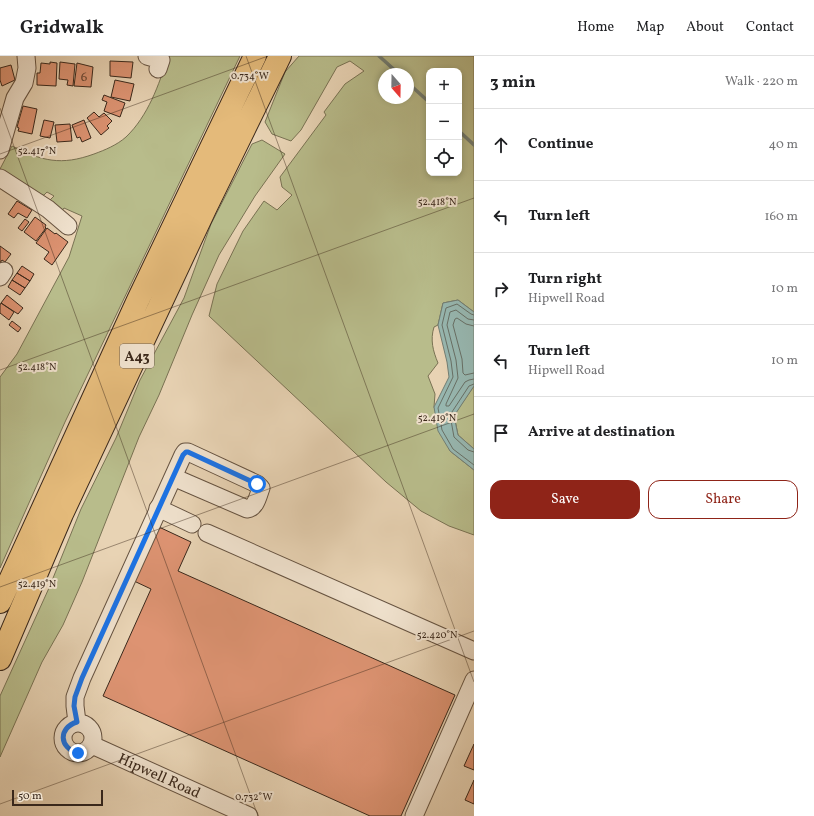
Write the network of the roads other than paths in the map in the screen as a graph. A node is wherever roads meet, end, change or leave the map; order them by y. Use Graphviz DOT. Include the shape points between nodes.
graph roads {
  1 [pos="26,56"];
  2 [pos="147,56"];
  3 [pos="255,56"];
  4 [pos="280,56"];
  5 [pos="158,69"];
  6 [pos="0,150"];
  7 [pos="0,178"];
  8 [pos="68,226"];
  9 [pos="173,477"];
  10 [pos="158,508"];
  11 [pos="192,524"];
  12 [pos="206,533"];
  13 [pos="0,602"];
  14 [pos="474,651"];
  15 [pos="0,659"];
  16 [pos="474,680"];
  17 [pos="77,722"];
  18 [pos="92,745"];
  19 [pos="249,816"];
  20 [pos="414,816"];
  1 -- 6 [label="street" via="24,83 15,98"];
  2 -- 5 [label="street" via="161,60"];
  3 -- 13 [label="highway, A43" via="138,300"];
  4 -- 15 [label="highway, A43" via="62,514"];
  7 -- 8 [label="street" via="48,209"];
  9 -- 9 [label="street" via="183,455 188,452 261,488 254,506 246,509"];
  9 -- 10 [label="street"];
  10 -- 11 [label="street"];
  10 -- 17 [label="street" via="82,678 75,697"];
  12 -- 14 [label="street"];
  16 -- 20 [label="street"];
  17 -- 18 [label="street" via="92,730"];
  17 -- 18 [label="street" via="64,732 65,745 78,753"];
  18 -- 19 [label="street, Hipwell Road"];
}
